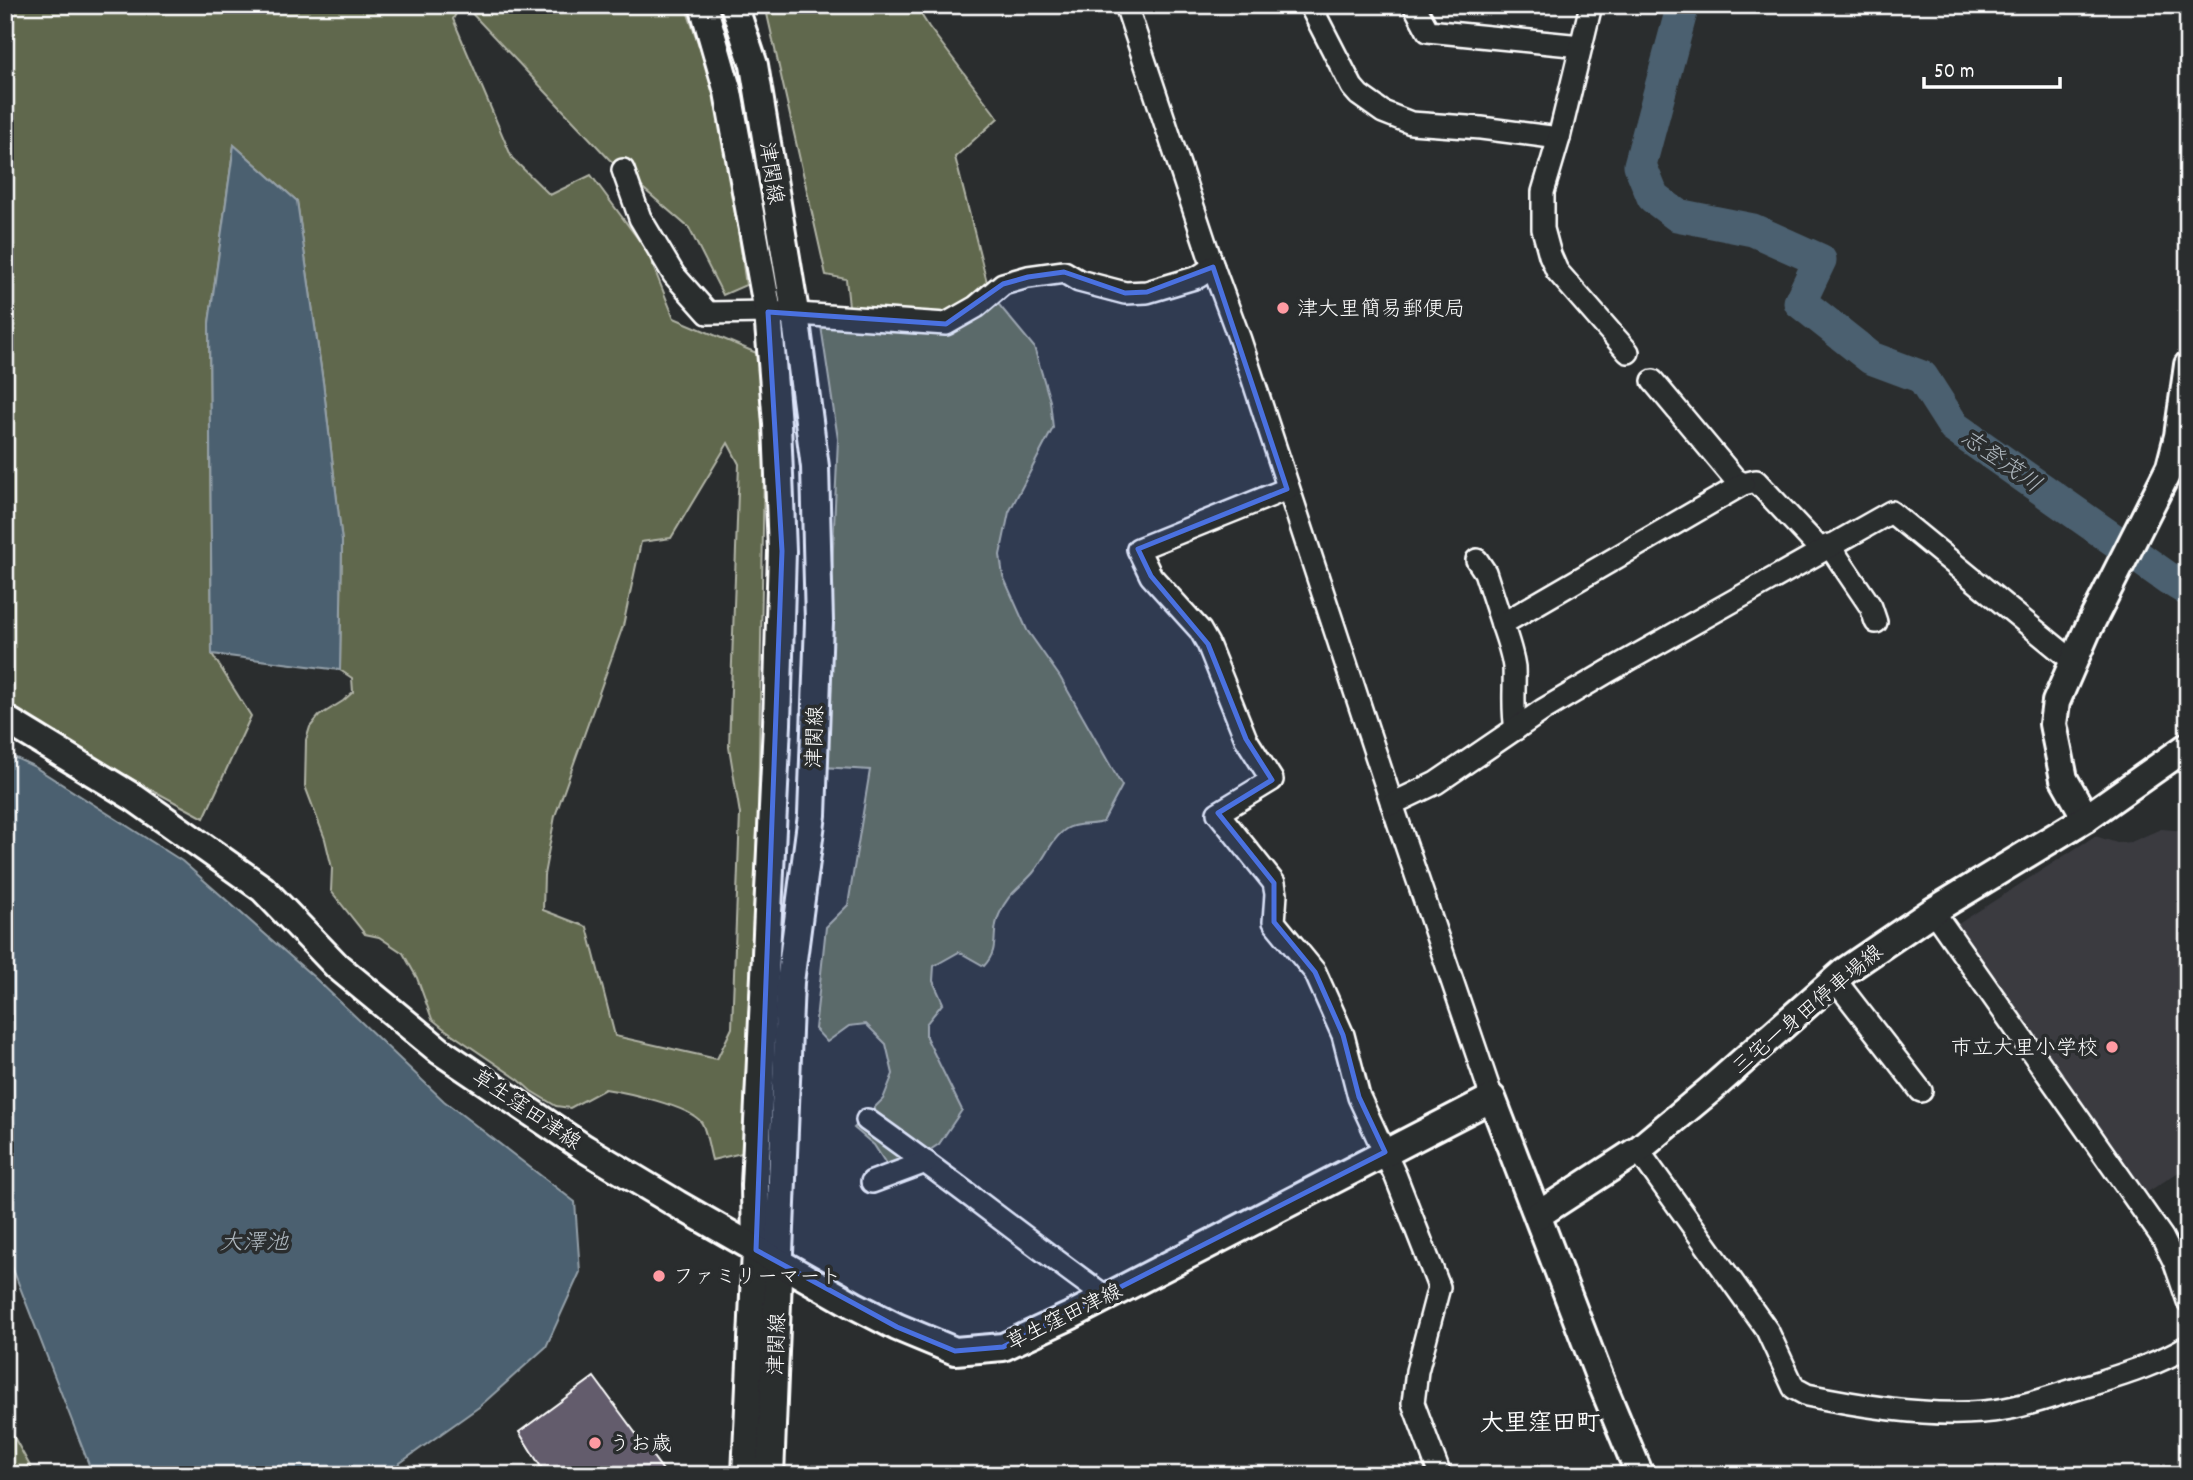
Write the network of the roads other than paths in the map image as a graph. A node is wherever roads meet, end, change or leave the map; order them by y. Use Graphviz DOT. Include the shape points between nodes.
graph roads {
  1 [pos="702,5"];
  2 [pos="734,5"];
  3 [pos="1126,5"];
  4 [pos="1310,5"];
  5 [pos="1414,5"];
  6 [pos="1591,5"];
  7 [pos="1581,46"];
  8 [pos="1559,138"];
  9 [pos="623,170"];
  10 [pos="1213,267"];
  11 [pos="768,312"];
  12 [pos="795,314"];
  13 [pos="1628,352"];
  14 [pos="2188,365"];
  15 [pos="1653,381"];
  16 [pos="1743,484"];
  17 [pos="1287,489"];
  18 [pos="1825,548"];
  19 [pos="1477,560"];
  20 [pos="1876,622"];
  21 [pos="1502,624"];
  22 [pos="2074,662"];
  23 [pos="5,719"];
  24 [pos="1516,729"];
  25 [pos="2188,746"];
  26 [pos="1392,804"];
  27 [pos="2086,818"];
  28 [pos="1933,911"];
  29 [pos="1835,980"];
  30 [pos="1921,1091"];
  31 [pos="1492,1098"];
  32 [pos="867,1120"];
  33 [pos="1638,1150"];
  34 [pos="1385,1152"];
  35 [pos="926,1161"];
  36 [pos="872,1182"];
  37 [pos="1538,1215"];
  38 [pos="756,1250"];
  39 [pos="779,1263"];
  40 [pos="1106,1297"];
  41 [pos="2188,1301"];
  42 [pos="2188,1347"];
  43 [pos="746,1475"];
  44 [pos="770,1475"];
  45 [pos="1440,1475"];
  46 [pos="1640,1475"];
  1 -- 11 [label="main road, 津関線" via="728,92"];
  2 -- 12 [label="main road, 津関線" via="754,65"];
  3 -- 10 [label="street"];
  4 -- 8 [label="street" via="1352,87 1383,112 1411,123"];
  5 -- 7 [label="street" via="1428,31"];
  6 -- 7 [label="street"];
  7 -- 8 [label="street"];
  8 -- 13 [label="street" via="1543,192 1543,229 1550,255 1570,288"];
  9 -- 11 [label="street" via="640,218 674,275 708,313"];
  10 -- 12 [label="street" via="1147,292 1125,293 1079,281 1064,272 1028,277 1003,284 946,324"];
  10 -- 17 [label="street"];
  11 -- 12 [label="street"];
  11 -- 38 [label="main road, 津関線" via="782,551"];
  12 -- 39 [label="main road, 津関線" via="815,467 818,622 812,815 790,982"];
  14 -- 22 [label="main road" via="2170,467"];
  15 -- 16 [label="street"];
  16 -- 18 [label="street" via="1756,481"];
  16 -- 21 [label="street"];
  17 -- 26 [label="street"];
  17 -- 34 [label="street" via="1138,549 1151,576 1209,644 1246,739 1272,780 1218,813 1274,883 1274,922 1315,971 1343,1035 1359,1097"];
  18 -- 20 [label="street" via="1871,607"];
  18 -- 22 [label="street" via="1891,512"];
  18 -- 24 [label="street"];
  19 -- 21 [label="street"];
  21 -- 24 [label="street" via="1514,667"];
  22 -- 27 [label="main road" via="2056,702 2053,724 2064,779"];
  23 -- 38 [label="main road, 草生窪田津線" via="133,797 262,889 337,966 440,1051 584,1147"];
  24 -- 26 [label="street" via="1436,783"];
  25 -- 27 [label="main road, 三宅一身田停車場線"];
  26 -- 31 [label="street"];
  27 -- 28 [label="main road, 三宅一身田停車場線"];
  28 -- 29 [label="main road, 三宅一身田停車場線"];
  28 -- 41 [label="street" via="2162,1237"];
  29 -- 30 [label="street"];
  29 -- 33 [label="main road, 三宅一身田停車場線"];
  31 -- 34 [label="main road, 草生窪田津線"];
  31 -- 37 [label="main road"];
  32 -- 35 [label="street"];
  33 -- 37 [label="main road, 三宅一身田停車場線"];
  33 -- 42 [label="street" via="1767,1330 1794,1388 1807,1395 1911,1411 1983,1412 2130,1372"];
  34 -- 40 [label="main road, 草生窪田津線"];
  34 -- 45 [label="street" via="1439,1287 1413,1402"];
  35 -- 36 [label="street"];
  35 -- 40 [label="street"];
  37 -- 46 [label="main road"];
  38 -- 39 [label="main road, 草生窪田津線"];
  38 -- 43 [label="main road, 津関線"];
  39 -- 40 [label="main road, 草生窪田津線" via="897,1327 956,1351 1003,1347"];
  39 -- 44 [label="main road, 津関線"];
}
